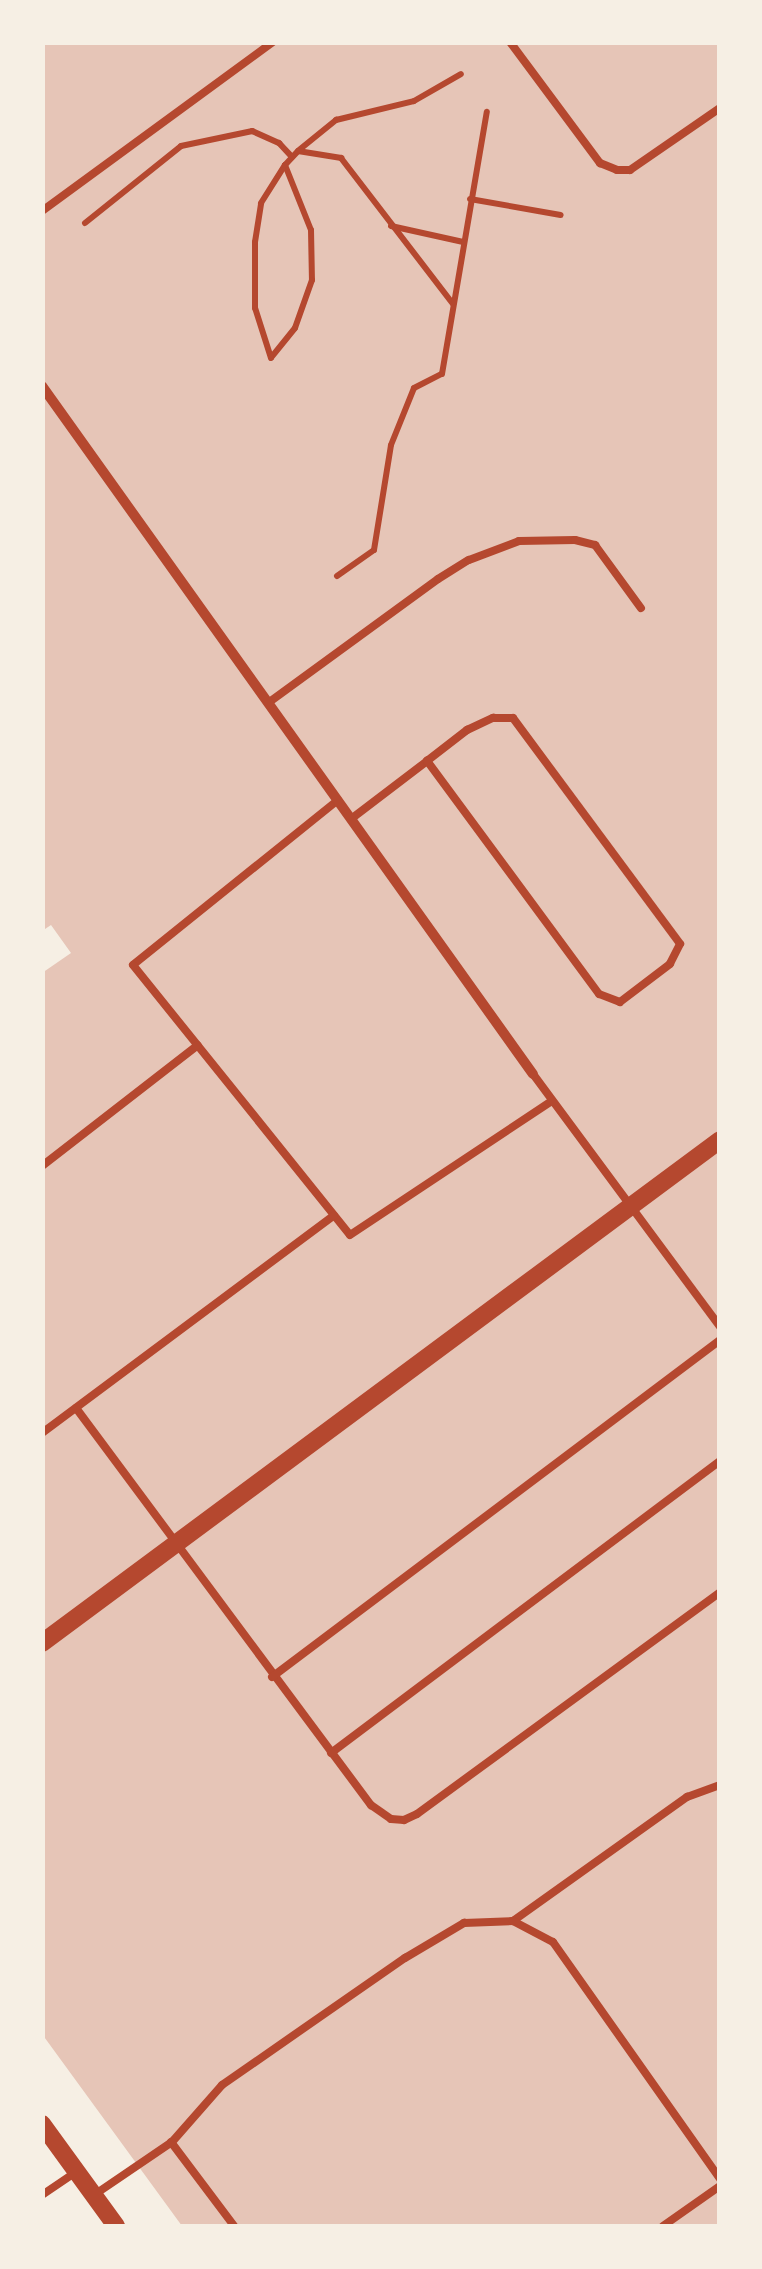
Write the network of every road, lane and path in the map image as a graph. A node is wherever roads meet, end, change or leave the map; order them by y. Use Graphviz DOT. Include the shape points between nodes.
graph roads {
  1 [pos="274,42"];
  2 [pos="510,42"];
  3 [pos="461,74"];
  4 [pos="720,108"];
  5 [pos="487,112"];
  6 [pos="295,154"];
  7 [pos="284,164"];
  8 [pos="470,200"];
  9 [pos="42,211"];
  10 [pos="561,215"];
  11 [pos="85,223"];
  12 [pos="390,226"];
  13 [pos="463,242"];
  14 [pos="453,304"];
  15 [pos="42,386"];
  16 [pos="337,576"];
  17 [pos="641,608"];
  18 [pos="268,703"];
  19 [pos="427,761"];
  20 [pos="338,800"];
  21 [pos="351,819"];
  22 [pos="198,1045"];
  23 [pos="533,1074"];
  24 [pos="552,1101"];
  25 [pos="720,1140"];
  26 [pos="42,1166"];
  27 [pos="628,1207"];
  28 [pos="334,1215"];
  29 [pos="720,1327"];
  30 [pos="720,1340"];
  31 [pos="76,1408"];
  32 [pos="42,1433"];
  33 [pos="720,1462"];
  34 [pos="175,1544"];
  35 [pos="720,1592"];
  36 [pos="42,1643"];
  37 [pos="272,1676"];
  38 [pos="332,1754"];
  39 [pos="720,1785"];
  40 [pos="514,1921"];
  41 [pos="42,2124"];
  42 [pos="171,2142"];
  43 [pos="76,2172"];
  44 [pos="720,2183"];
  45 [pos="42,2195"];
  46 [pos="93,2196"];
  47 [pos="115,2226"];
  48 [pos="234,2226"];
  49 [pos="663,2226"];
  1 -- 9 [label="lane"];
  2 -- 4 [label="lane" via="600,163 617,170 630,170"];
  3 -- 6 [label="path" via="414,101 336,120"];
  5 -- 8 [label="path"];
  6 -- 7 [label="path"];
  6 -- 11 [label="path" via="252,131 181,146"];
  6 -- 12 [label="path" via="340,158"];
  7 -- 7 [label="path" via="261,203 255,242 256,308 271,358 295,328 312,280 311,230"];
  8 -- 10 [label="path"];
  8 -- 13 [label="path"];
  12 -- 13 [label="path"];
  12 -- 14 [label="path"];
  13 -- 14 [label="path"];
  14 -- 16 [label="path" via="442,374 414,388 392,444 374,550"];
  15 -- 18 [label="street"];
  17 -- 18 [label="lane" via="595,545 519,541 438,579"];
  18 -- 20 [label="street"];
  19 -- 19 [label="lane" via="467,730 493,718 513,718 680,944 670,964 620,1002 600,994"];
  19 -- 21 [label="lane"];
  20 -- 21 [label="street"];
  20 -- 22 [label="lane" via="134,965"];
  21 -- 23 [label="street"];
  22 -- 26 [label="lane"];
  22 -- 28 [label="lane"];
  23 -- 24 [label="lane"];
  24 -- 27 [label="lane"];
  24 -- 28 [label="lane" via="350,1236"];
  25 -- 27 [label="street"];
  27 -- 29 [label="lane"];
  27 -- 34 [label="street"];
  28 -- 31 [label="lane"];
  30 -- 37 [label="lane"];
  31 -- 32 [label="lane"];
  31 -- 34 [label="lane"];
  33 -- 38 [label="lane"];
  34 -- 36 [label="street"];
  34 -- 37 [label="lane"];
  35 -- 38 [label="lane" via="404,1820 370,1806"];
  37 -- 38 [label="lane"];
  39 -- 40 [label="lane" via="687,1797"];
  40 -- 42 [label="lane" via="464,1923 405,1958 222,2085"];
  40 -- 44 [label="lane" via="553,1942"];
  41 -- 43 [label="street"];
  42 -- 46 [label="lane"];
  42 -- 48 [label="lane"];
  43 -- 45 [label="lane"];
  43 -- 46 [label="street"];
  44 -- 49 [label="lane"];
  46 -- 47 [label="street"];
}
